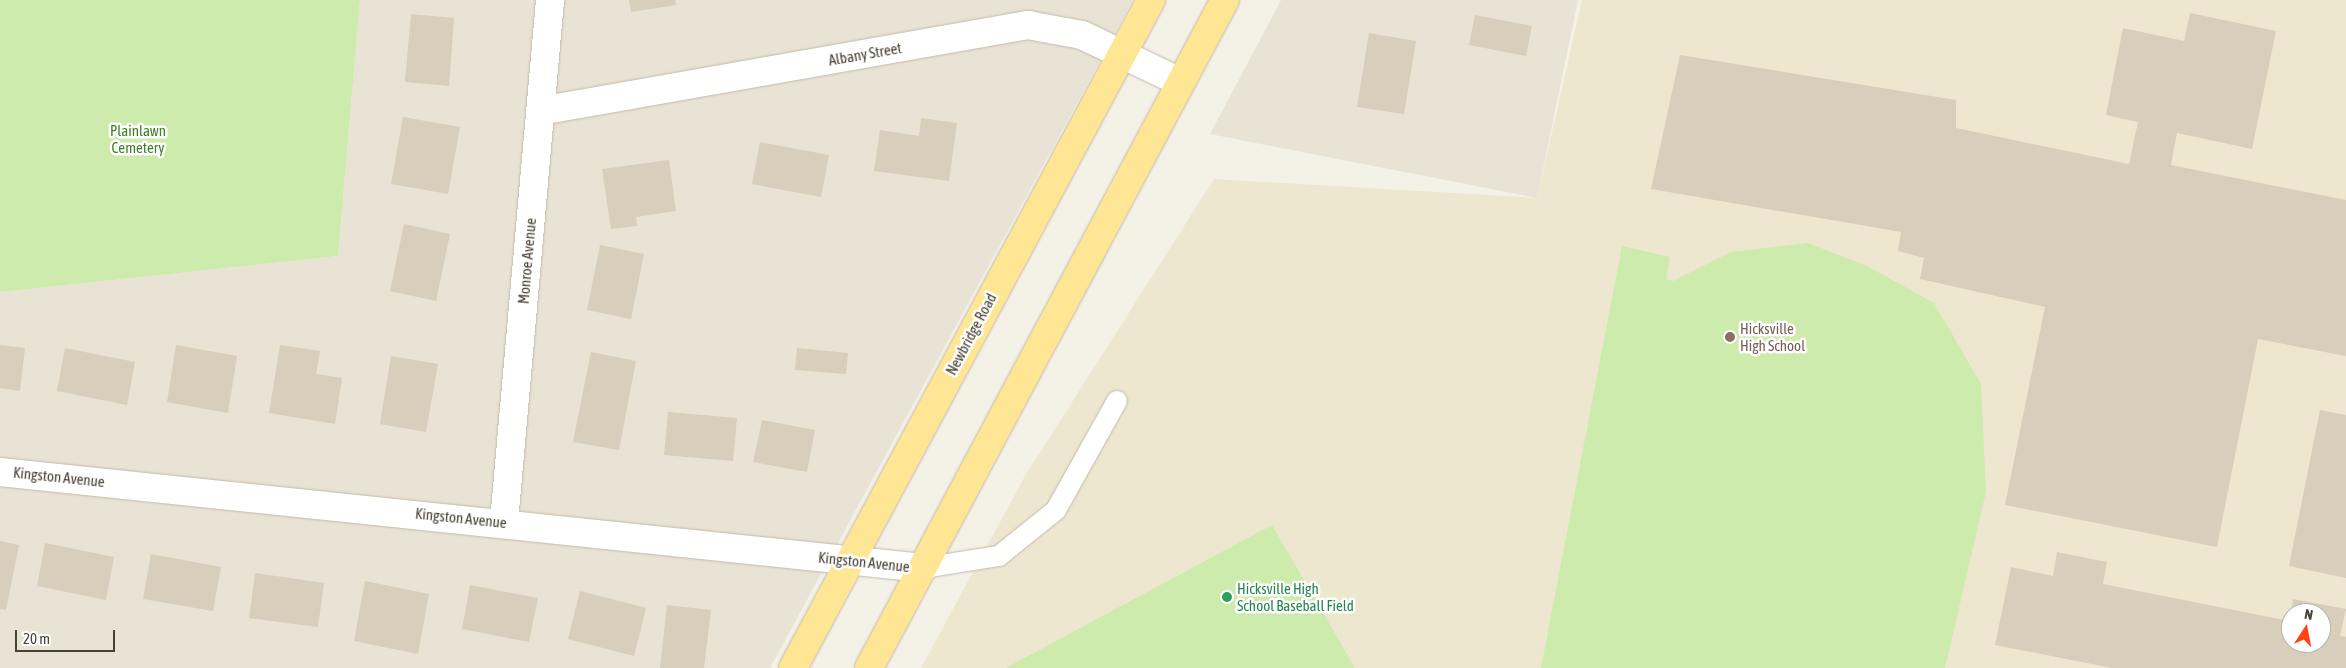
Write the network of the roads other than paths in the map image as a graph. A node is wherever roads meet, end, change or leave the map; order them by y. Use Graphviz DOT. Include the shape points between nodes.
graph roads {
  1 [pos="550,0"];
  2 [pos="1150,0"];
  3 [pos="1225,0"];
  4 [pos="1122,53"];
  5 [pos="1180,82"];
  6 [pos="540,111"];
  7 [pos="1117,401"];
  8 [pos="0,472"];
  9 [pos="504,522"];
  10 [pos="848,561"];
  11 [pos="922,568"];
  12 [pos="793,668"];
  13 [pos="869,668"];
  1 -- 6 [label="street, Monroe Avenue"];
  2 -- 4 [label="main road, Newbridge Road"];
  3 -- 5 [label="main road"];
  4 -- 5 [label="street, Albany Street"];
  4 -- 6 [label="street, Albany Street" via="1082,34 1028,25"];
  4 -- 10 [label="main road, Newbridge Road"];
  5 -- 11 [label="main road"];
  6 -- 9 [label="street, Monroe Avenue"];
  7 -- 11 [label="lane" via="1056,510 999,556"];
  8 -- 9 [label="street, Kingston Avenue"];
  9 -- 10 [label="street, Kingston Avenue"];
  10 -- 11 [label="street, Kingston Avenue"];
  10 -- 12 [label="main road, Newbridge Road"];
  11 -- 13 [label="main road"];
}
